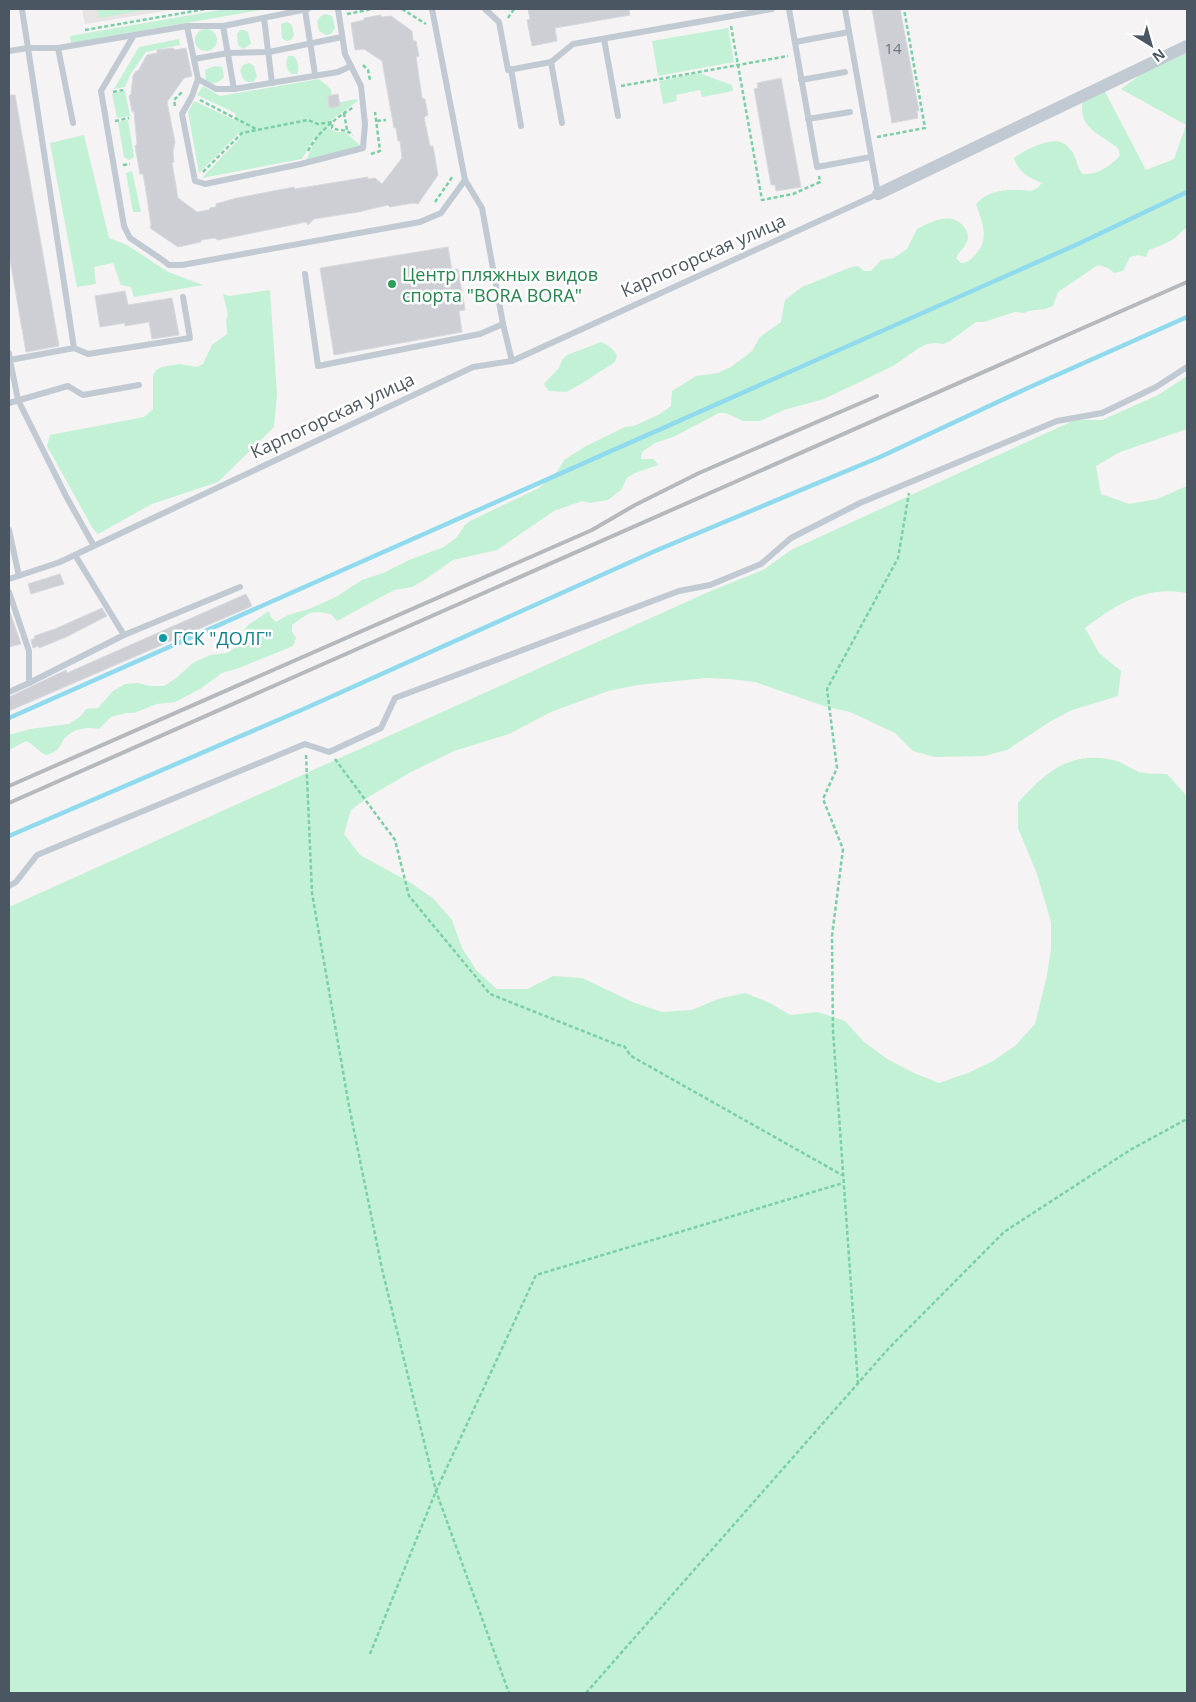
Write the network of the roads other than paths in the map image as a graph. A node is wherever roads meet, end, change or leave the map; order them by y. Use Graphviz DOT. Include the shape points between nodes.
graph roads {
  1 [pos="22,9"];
  2 [pos="306,9"];
  3 [pos="338,9"];
  4 [pos="432,9"];
  5 [pos="485,9"];
  6 [pos="772,9"];
  7 [pos="789,9"];
  8 [pos="845,9"];
  9 [pos="264,18"];
  10 [pos="187,26"];
  11 [pos="223,26"];
  12 [pos="849,32"];
  13 [pos="134,36"];
  14 [pos="342,37"];
  15 [pos="604,39"];
  16 [pos="795,42"];
  17 [pos="310,44"];
  18 [pos="1187,46"];
  19 [pos="28,48"];
  20 [pos="58,48"];
  21 [pos="9,51"];
  22 [pos="228,52"];
  23 [pos="269,52"];
  24 [pos="194,59"];
  25 [pos="551,62"];
  26 [pos="351,66"];
  27 [pos="511,69"];
  28 [pos="845,72"];
  29 [pos="315,74"];
  30 [pos="198,79"];
  31 [pos="801,80"];
  32 [pos="272,82"];
  33 [pos="234,89"];
  34 [pos="850,112"];
  35 [pos="618,116"];
  36 [pos="808,119"];
  37 [pos="73,123"];
  38 [pos="562,123"];
  39 [pos="521,126"];
  40 [pos="871,157"];
  41 [pos="465,180"];
  42 [pos="878,194"];
  43 [pos="305,274"];
  44 [pos="183,298"];
  45 [pos="503,324"];
  46 [pos="74,348"];
  47 [pos="9,356"];
  48 [pos="512,361"];
  49 [pos="1187,367"];
  50 [pos="139,385"];
  51 [pos="18,400"];
  52 [pos="9,403"];
  53 [pos="9,530"];
  54 [pos="94,546"];
  55 [pos="75,555"];
  56 [pos="19,576"];
  57 [pos="9,579"];
  58 [pos="240,588"];
  59 [pos="9,592"];
  60 [pos="124,636"];
  61 [pos="29,683"];
  62 [pos="9,692"];
  63 [pos="9,886"];
  1 -- 19 [label="lane"];
  2 -- 9 [label="lane"];
  2 -- 17 [label="lane"];
  3 -- 14 [label="lane"];
  4 -- 41 [label="lane"];
  5 -- 27 [label="lane" via="499,22 508,70"];
  6 -- 15 [label="lane"];
  7 -- 16 [label="lane"];
  8 -- 12 [label="lane"];
  9 -- 11 [label="lane"];
  9 -- 23 [label="lane"];
  10 -- 11 [label="lane"];
  10 -- 13 [label="lane"];
  10 -- 24 [label="lane"];
  11 -- 22 [label="lane"];
  12 -- 16 [label="lane"];
  12 -- 40 [label="lane"];
  13 -- 20 [label="lane"];
  13 -- 41 [label="lane" via="101,91 124,226 130,238 169,265 182,266 420,222 441,213"];
  14 -- 17 [label="lane"];
  14 -- 26 [label="lane"];
  15 -- 25 [label="lane" via="573,44"];
  15 -- 35 [label="lane"];
  16 -- 31 [label="lane"];
  17 -- 23 [label="lane"];
  17 -- 29 [label="lane"];
  18 -- 42 [label="street, Карпогорская улица"];
  19 -- 20 [label="lane"];
  19 -- 21 [label="lane"];
  19 -- 46 [label="lane"];
  20 -- 37 [label="lane"];
  22 -- 23 [label="lane"];
  22 -- 24 [label="lane"];
  22 -- 33 [label="lane"];
  23 -- 32 [label="lane"];
  24 -- 30 [label="lane"];
  25 -- 27 [label="lane"];
  25 -- 38 [label="lane"];
  26 -- 29 [label="lane" via="338,72"];
  26 -- 30 [label="lane" via="360,86 365,124 363,148 205,184 195,181 182,114"];
  27 -- 39 [label="lane"];
  28 -- 31 [label="lane"];
  29 -- 32 [label="lane"];
  30 -- 33 [label="lane" via="216,89"];
  31 -- 36 [label="lane"];
  32 -- 33 [label="lane"];
  34 -- 36 [label="lane"];
  36 -- 40 [label="lane" via="817,167"];
  40 -- 42 [label="lane"];
  41 -- 45 [label="lane" via="482,208"];
  42 -- 48 [label="lane, Карпогорская улица"];
  43 -- 45 [label="lane" via="318,366 480,334"];
  44 -- 46 [label="lane" via="190,338 88,354"];
  45 -- 48 [label="lane"];
  46 -- 47 [label="lane"];
  47 -- 51 [label="lane"];
  48 -- 54 [label="lane, Карпогорская улица" via="473,367"];
  49 -- 63 [label="lane" via="1156,387 1102,413 1057,422 860,503 791,538 761,564 710,585 679,591 395,698 381,728 329,752 305,744 37,855 16,882"];
  50 -- 51 [label="lane" via="83,396 68,386"];
  51 -- 52 [label="lane"];
  51 -- 54 [label="lane"];
  53 -- 56 [label="lane"];
  54 -- 55 [label="lane, Карпогорская улица"];
  55 -- 56 [label="lane, Карпогорская улица"];
  55 -- 60 [label="lane"];
  56 -- 57 [label="lane, Карпогорская улица"];
  58 -- 60 [label="lane"];
  59 -- 61 [label="lane" via="29,651"];
  60 -- 61 [label="lane"];
  61 -- 62 [label="lane"];
}
